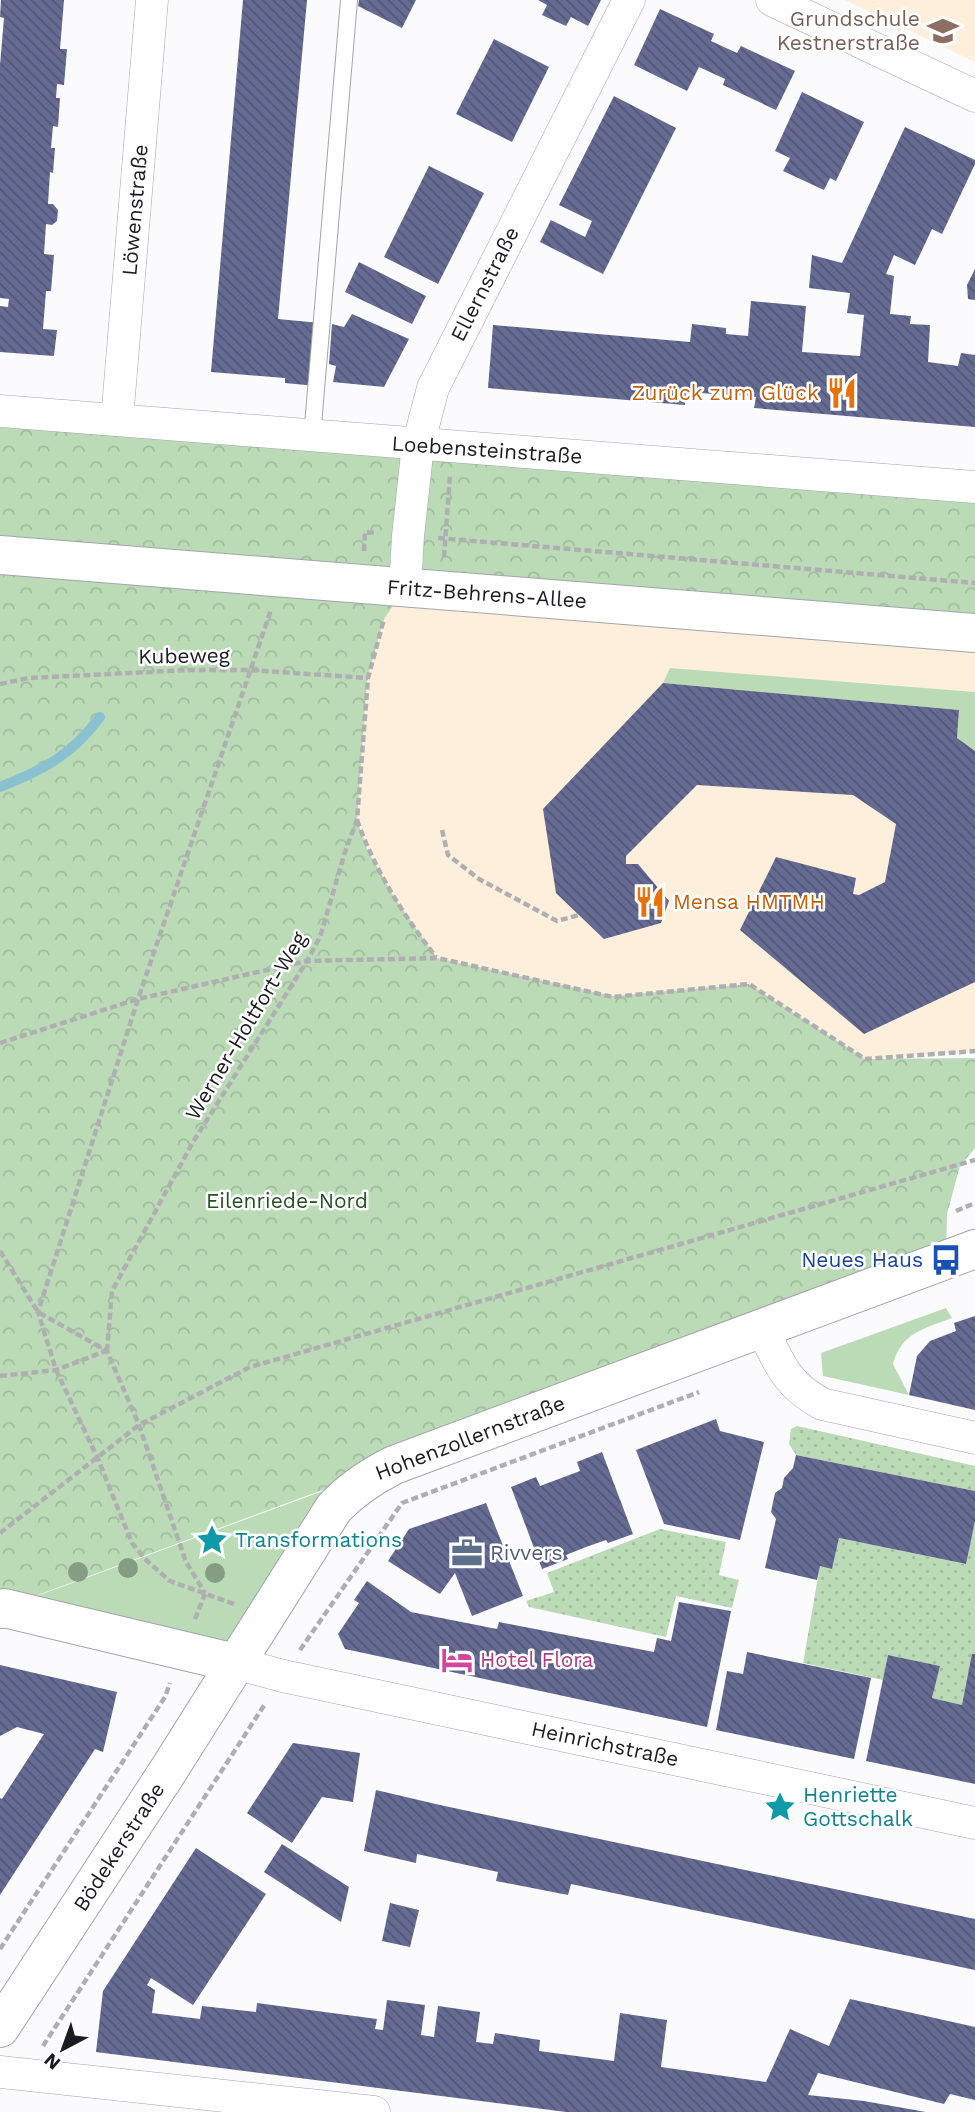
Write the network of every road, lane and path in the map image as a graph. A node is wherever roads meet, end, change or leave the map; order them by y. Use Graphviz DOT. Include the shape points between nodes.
graph roads {
  1 [pos="152,0"];
  2 [pos="349,0"];
  3 [pos="629,0"];
  4 [pos="772,0"];
  5 [pos="975,96"];
  6 [pos="0,411"];
  7 [pos="117,420"];
  8 [pos="312,437"];
  9 [pos="430,446"];
  10 [pos="975,487"];
  11 [pos="408,536"];
  12 [pos="446,539"];
  13 [pos="364,551"];
  14 [pos="0,555"];
  15 [pos="444,557"];
  16 [pos="975,583"];
  17 [pos="405,588"];
  18 [pos="271,610"];
  19 [pos="384,619"];
  20 [pos="975,633"];
  21 [pos="249,670"];
  22 [pos="368,678"];
  23 [pos="0,684"];
  24 [pos="357,820"];
  25 [pos="442,830"];
  26 [pos="579,915"];
  27 [pos="437,958"];
  28 [pos="307,961"];
  29 [pos="138,999"];
  30 [pos="0,1043"];
  31 [pos="975,1051"];
  32 [pos="975,1160"];
  33 [pos="975,1203"];
  34 [pos="956,1211"];
  35 [pos="975,1249"];
  36 [pos="0,1251"];
  37 [pos="38,1312"];
  38 [pos="761,1327"];
  39 [pos="107,1351"];
  40 [pos="56,1370"];
  41 [pos="0,1376"];
  42 [pos="701,1392"];
  43 [pos="139,1425"];
  44 [pos="975,1438"];
  45 [pos="98,1459"];
  46 [pos="0,1533"];
  47 [pos="205,1594"];
  48 [pos="0,1609"];
  49 [pos="182,1649"];
  50 [pos="235,1663"];
  51 [pos="283,1676"];
  52 [pos="975,1823"];
  53 [pos="0,1949"];
  54 [pos="0,2028"];
  55 [pos="13,2072"];
  56 [pos="374,2112"];
  1 -- 7 [label="street, Löwenstraße"];
  2 -- 8 [label="lane"];
  3 -- 9 [label="street, Ellernstraße" via="433,387"];
  4 -- 5 [label="street"];
  6 -- 7 [label="street, Loebensteinstraße"];
  7 -- 8 [label="street, Loebensteinstraße"];
  8 -- 9 [label="street, Loebensteinstraße"];
  9 -- 10 [label="street, Loebensteinstraße"];
  9 -- 11 [label="street, Ellernstraße"];
  9 -- 12 [label="path" via="451,468"];
  11 -- 12 [label="path"];
  11 -- 13 [label="path" via="365,532"];
  11 -- 17 [label="street, Ellernstraße"];
  12 -- 15 [label="path"];
  12 -- 16 [label="path"];
  14 -- 17 [label="street, Fritz-Behrens-Allee"];
  17 -- 20 [label="street, Fritz-Behrens-Allee"];
  18 -- 21 [label="path"];
  19 -- 22 [label="path, Werner-Holtfort-Weg"];
  21 -- 22 [label="path, Kubeweg"];
  21 -- 23 [label="path, Kubeweg" via="29,678"];
  21 -- 29 [label="path"];
  22 -- 24 [label="path, Werner-Holtfort-Weg"];
  24 -- 27 [label="path" via="367,849 394,897"];
  24 -- 28 [label="path, Werner-Holtfort-Weg" via="320,937"];
  25 -- 26 [label="path" via="448,855 479,879 557,921"];
  27 -- 28 [label="path"];
  27 -- 31 [label="path" via="613,996 749,984 865,1059"];
  28 -- 29 [label="path"];
  28 -- 39 [label="path, Werner-Holtfort-Weg" via="193,1142 112,1291"];
  29 -- 30 [label="path"];
  29 -- 37 [label="path"];
  32 -- 43 [label="path" via="250,1367"];
  33 -- 34 [label="path"];
  35 -- 38 [label="street, Hohenzollernstraße"];
  36 -- 37 [label="path"];
  37 -- 39 [label="path"];
  37 -- 40 [label="path"];
  38 -- 44 [label="street" via="790,1381 822,1404"];
  38 -- 50 [label="street, Hohenzollernstraße" via="369,1478 334,1508"];
  39 -- 40 [label="path"];
  39 -- 43 [label="path"];
  40 -- 41 [label="path"];
  40 -- 45 [label="path"];
  42 -- 51 [label="path" via="402,1503"];
  43 -- 45 [label="path"];
  43 -- 47 [label="path" via="186,1562"];
  45 -- 46 [label="path"];
  45 -- 47 [label="path" via="132,1543 170,1581"];
  47 -- 49 [label="path"];
  48 -- 49 [label="street"];
  49 -- 50 [label="street"];
  49 -- 53 [label="path" via="165,1697"];
  50 -- 51 [label="street, Heinrichstraße"];
  50 -- 54 [label="street, Bödekerstraße"];
  51 -- 52 [label="street, Heinrichstraße"];
  51 -- 55 [label="path"];
  55 -- 56 [label="street"];
}
